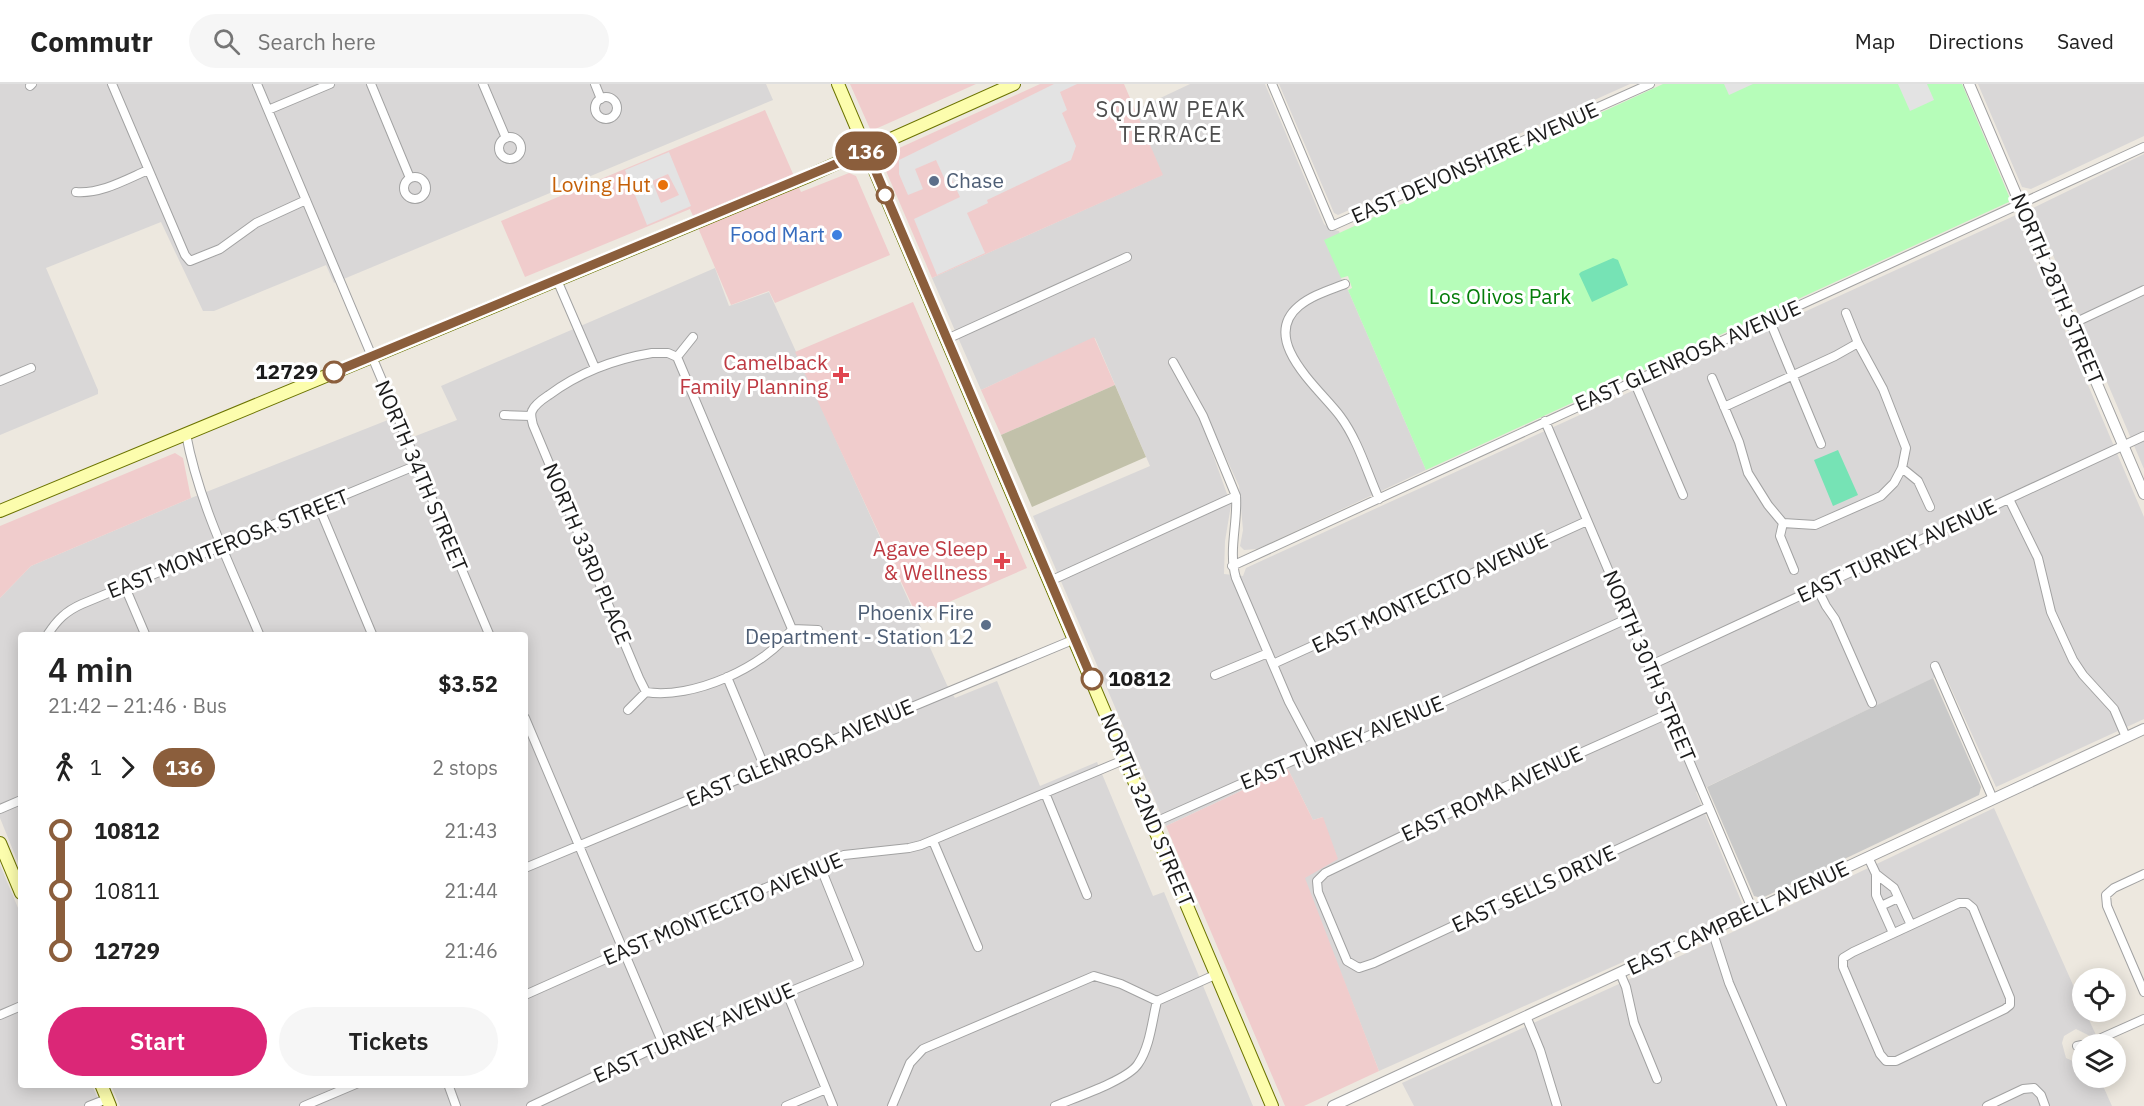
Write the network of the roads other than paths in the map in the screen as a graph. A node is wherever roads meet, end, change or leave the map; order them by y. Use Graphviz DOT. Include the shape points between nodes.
graph roads {
  1 [pos="112,84"];
  2 [pos="257,84"];
  3 [pos="330,84"];
  4 [pos="371,84"];
  5 [pos="483,84"];
  6 [pos="595,84"];
  7 [pos="838,84"];
  8 [pos="1014,84"];
  9 [pos="1272,84"];
  10 [pos="1650,84"];
  11 [pos="1969,84"];
  12 [pos="601,99"];
  13 [pos="268,110"];
  14 [pos="506,138"];
  15 [pos="2144,147"];
  16 [pos="867,151"];
  17 [pos="148,170"];
  18 [pos="410,178"];
  19 [pos="75,192"];
  20 [pos="306,200"];
  21 [pos="2020,203"];
  22 [pos="1127,257"];
  23 [pos="558,280"];
  24 [pos="1345,284"];
  25 [pos="2144,290"];
  26 [pos="1846,313"];
  27 [pos="1769,319"];
  28 [pos="2072,324"];
  29 [pos="693,337"];
  30 [pos="947,339"];
  31 [pos="1858,343"];
  32 [pos="372,357"];
  33 [pos="677,357"];
  34 [pos="1173,362"];
  35 [pos="31,368"];
  36 [pos="596,368"];
  37 [pos="1792,374"];
  38 [pos="1712,378"];
  39 [pos="0,381"];
  40 [pos="1634,381"];
  41 [pos="1724,407"];
  42 [pos="504,415"];
  43 [pos="531,416"];
  44 [pos="1545,421"];
  45 [pos="186,434"];
  46 [pos="2144,436"];
  47 [pos="1821,444"];
  48 [pos="2124,446"];
  49 [pos="417,465"];
  50 [pos="1902,468"];
  51 [pos="2144,494"];
  52 [pos="1683,495"];
  53 [pos="1236,496"];
  54 [pos="1379,499"];
  55 [pos="2010,499"];
  56 [pos="319,507"];
  57 [pos="1930,507"];
  58 [pos="0,511"];
  59 [pos="1587,521"];
  60 [pos="1783,523"];
  61 [pos="222,547"];
  62 [pos="1232,566"];
  63 [pos="1794,570"];
  64 [pos="1050,581"];
  65 [pos="125,587"];
  66 [pos="1818,588"];
  67 [pos="1629,618"];
  68 [pos="792,629"];
  69 [pos="818,630"];
  70 [pos="49,632"];
  71 [pos="145,632"];
  72 [pos="258,632"];
  73 [pos="371,632"];
  74 [pos="488,632"];
  75 [pos="1075,639"];
  76 [pos="1268,653"];
  77 [pos="1273,664"];
  78 [pos="1649,666"];
  79 [pos="1935,666"];
  80 [pos="1215,675"];
  81 [pos="727,677"];
  82 [pos="646,692"];
  83 [pos="1872,703"];
  84 [pos="628,710"];
  85 [pos="1670,713"];
  86 [pos="528,725"];
  87 [pos="2144,729"];
  88 [pos="2126,737"];
  89 [pos="1316,753"];
  90 [pos="1125,759"];
  91 [pos="765,768"];
  92 [pos="1045,793"];
  93 [pos="1992,799"];
  94 [pos="18,801"];
  95 [pos="1708,807"];
  96 [pos="0,809"];
  97 [pos="1153,823"];
  98 [pos="933,840"];
  99 [pos="0,843"];
  100 [pos="579,846"];
  101 [pos="1868,857"];
  102 [pos="820,866"];
  103 [pos="528,867"];
  104 [pos="1876,874"];
  105 [pos="2144,874"];
  106 [pos="18,887"];
  107 [pos="1087,896"];
  108 [pos="1898,898"];
  109 [pos="1881,906"];
  110 [pos="1753,911"];
  111 [pos="1911,925"];
  112 [pos="1712,930"];
  113 [pos="1893,933"];
  114 [pos="978,948"];
  115 [pos="623,949"];
  116 [pos="1359,968"];
  117 [pos="1620,973"];
  118 [pos="1217,974"];
  119 [pos="2144,992"];
  120 [pos="786,993"];
  121 [pos="528,994"];
  122 [pos="1157,1001"];
  123 [pos="18,1007"];
  124 [pos="0,1015"];
  125 [pos="1526,1016"];
  126 [pos="2144,1019"];
  127 [pos="2110,1034"];
  128 [pos="663,1044"];
  129 [pos="1657,1079"];
  130 [pos="102,1088"];
  131 [pos="347,1088"];
  132 [pos="449,1088"];
  133 [pos="826,1089"];
  134 [pos="108,1102"];
  135 [pos="89,1106"];
  136 [pos="304,1106"];
  137 [pos="456,1106"];
  138 [pos="531,1106"];
  139 [pos="786,1106"];
  140 [pos="833,1106"];
  141 [pos="892,1106"];
  142 [pos="1055,1106"];
  143 [pos="1272,1106"];
  144 [pos="1333,1106"];
  145 [pos="1557,1106"];
  146 [pos="1782,1106"];
  147 [pos="1987,1106"];
  148 [pos="2045,1106"];
  1 -- 17 [label="street"];
  2 -- 13 [label="street, NORTH 34TH STREET"];
  3 -- 13 [label="street"];
  4 -- 18 [label="street"];
  5 -- 14 [label="street"];
  6 -- 12 [label="street"];
  7 -- 16 [label="main road, NORTH 32ND STREET"];
  8 -- 16 [label="main road"];
  9 -- 10 [label="street, EAST DEVONSHIRE AVENUE" via="1332,226"];
  11 -- 21 [label="street, NORTH 28TH STREET"];
  13 -- 20 [label="street, NORTH 34TH STREET"];
  15 -- 21 [label="street, EAST GLENROSA AVENUE"];
  16 -- 23 [label="main road"];
  16 -- 30 [label="main road, NORTH 32ND STREET"];
  17 -- 19 [label="street" via="100,190"];
  17 -- 20 [label="street" via="190,261 220,249 256,223"];
  20 -- 32 [label="street, NORTH 34TH STREET"];
  21 -- 27 [label="street, EAST GLENROSA AVENUE"];
  21 -- 28 [label="street, NORTH 28TH STREET"];
  22 -- 30 [label="street"];
  23 -- 32 [label="main road"];
  23 -- 36 [label="street"];
  24 -- 54 [label="street" via="1295,309 1288,321 1287,341 1305,377 1346,424"];
  25 -- 28 [label="street"];
  26 -- 31 [label="street"];
  27 -- 37 [label="street"];
  27 -- 40 [label="street, EAST GLENROSA AVENUE"];
  28 -- 48 [label="street, NORTH 28TH STREET"];
  29 -- 33 [label="street"];
  30 -- 64 [label="main road, NORTH 32ND STREET"];
  31 -- 37 [label="street"];
  31 -- 50 [label="street" via="1883,389 1906,448"];
  32 -- 45 [label="main road"];
  32 -- 49 [label="street, NORTH 34TH STREET"];
  33 -- 36 [label="street" via="652,353"];
  33 -- 68 [label="street"];
  34 -- 53 [label="street" via="1203,416"];
  35 -- 39 [label="street"];
  36 -- 43 [label="street" via="542,400"];
  37 -- 41 [label="street"];
  37 -- 47 [label="street"];
  38 -- 41 [label="street"];
  40 -- 44 [label="street, EAST GLENROSA AVENUE"];
  40 -- 52 [label="street"];
  41 -- 60 [label="street" via="1748,474"];
  42 -- 43 [label="street"];
  43 -- 82 [label="street, NORTH 33RD PLACE"];
  44 -- 54 [label="street, EAST GLENROSA AVENUE"];
  44 -- 59 [label="street, NORTH 30TH STREET"];
  45 -- 58 [label="main road"];
  45 -- 61 [label="street" via="192,466"];
  46 -- 48 [label="street, EAST TURNEY AVENUE"];
  48 -- 51 [label="street, NORTH 28TH STREET"];
  48 -- 55 [label="street, EAST TURNEY AVENUE"];
  49 -- 56 [label="street, EAST MONTEROSA STREET"];
  49 -- 74 [label="street, NORTH 34TH STREET"];
  50 -- 57 [label="street" via="1918,481"];
  50 -- 60 [label="street" via="1881,495 1815,525"];
  53 -- 62 [label="street"];
  53 -- 64 [label="street"];
  54 -- 62 [label="street, EAST GLENROSA AVENUE"];
  55 -- 66 [label="street, EAST TURNEY AVENUE"];
  55 -- 88 [label="street" via="2038,558 2052,612 2073,660 2114,709"];
  56 -- 61 [label="street, EAST MONTEROSA STREET"];
  56 -- 73 [label="street"];
  59 -- 67 [label="street, NORTH 30TH STREET"];
  59 -- 77 [label="street, EAST MONTECITO AVENUE"];
  60 -- 63 [label="street" via="1780,536"];
  61 -- 65 [label="street, EAST MONTEROSA STREET"];
  61 -- 72 [label="street"];
  62 -- 76 [label="street"];
  64 -- 75 [label="main road, NORTH 32ND STREET"];
  65 -- 70 [label="street, EAST MONTEROSA STREET" via="67,611"];
  65 -- 71 [label="street"];
  66 -- 78 [label="street, EAST TURNEY AVENUE"];
  66 -- 83 [label="street"];
  67 -- 78 [label="street, NORTH 30TH STREET"];
  67 -- 89 [label="street, EAST TURNEY AVENUE" via="1348,746"];
  68 -- 69 [label="street"];
  68 -- 81 [label="street" via="784,641"];
  75 -- 90 [label="main road, NORTH 32ND STREET"];
  75 -- 91 [label="street, EAST GLENROSA AVENUE"];
  76 -- 77 [label="street"];
  76 -- 80 [label="street"];
  77 -- 89 [label="street"];
  78 -- 85 [label="street, NORTH 30TH STREET"];
  79 -- 93 [label="street"];
  81 -- 82 [label="street" via="688,691"];
  81 -- 91 [label="street"];
  82 -- 84 [label="street"];
  85 -- 95 [label="street, NORTH 30TH STREET"];
  85 -- 116 [label="street, EAST ROMA AVENUE" via="1325,873 1317,881 1318,892 1347,961"];
  86 -- 100 [label="street"];
  87 -- 88 [label="street, EAST CAMPBELL AVENUE"];
  88 -- 93 [label="street, EAST CAMPBELL AVENUE"];
  89 -- 97 [label="street, EAST TURNEY AVENUE"];
  90 -- 92 [label="street, EAST MONTECITO AVENUE"];
  90 -- 97 [label="main road, NORTH 32ND STREET"];
  91 -- 100 [label="street, EAST GLENROSA AVENUE"];
  92 -- 98 [label="street, EAST MONTECITO AVENUE"];
  92 -- 107 [label="street"];
  93 -- 101 [label="street, EAST CAMPBELL AVENUE"];
  94 -- 96 [label="street"];
  95 -- 110 [label="street, NORTH 30TH STREET"];
  95 -- 116 [label="street, EAST SELLS DRIVE"];
  97 -- 118 [label="main road, NORTH 32ND STREET"];
  98 -- 102 [label="street, EAST MONTECITO AVENUE" via="909,848 844,855"];
  98 -- 114 [label="street"];
  99 -- 106 [label="main road"];
  100 -- 103 [label="street, EAST GLENROSA AVENUE"];
  100 -- 115 [label="street"];
  101 -- 104 [label="street"];
  101 -- 110 [label="street, EAST CAMPBELL AVENUE"];
  102 -- 115 [label="street, EAST MONTECITO AVENUE"];
  102 -- 120 [label="street, EAST TURNEY AVENUE" via="859,963"];
  104 -- 108 [label="street" via="1894,888"];
  104 -- 109 [label="street" via="1876,895"];
  105 -- 119 [label="street" via="2106,895 2107,906"];
  108 -- 109 [label="street"];
  108 -- 111 [label="street"];
  109 -- 113 [label="street"];
  110 -- 112 [label="street, EAST CAMPBELL AVENUE"];
  111 -- 113 [label="street"];
  111 -- 113 [label="street" via="1967,903 1973,908 2010,1005 1896,1061 1886,1061 1843,967 1844,958"];
  112 -- 117 [label="street, EAST CAMPBELL AVENUE"];
  112 -- 146 [label="street" via="1737,1003"];
  115 -- 121 [label="street, EAST MONTECITO AVENUE"];
  115 -- 128 [label="street"];
  117 -- 125 [label="street, EAST CAMPBELL AVENUE"];
  117 -- 129 [label="street" via="1634,1023"];
  118 -- 122 [label="street"];
  118 -- 143 [label="main road, NORTH 32ND STREET"];
  120 -- 128 [label="street, EAST TURNEY AVENUE"];
  120 -- 133 [label="street"];
  122 -- 141 [label="street" via="1094,976 924,1049 910,1063"];
  122 -- 142 [label="street" via="1138,1066 1127,1075"];
  123 -- 124 [label="street"];
  125 -- 144 [label="street, EAST CAMPBELL AVENUE"];
  125 -- 145 [label="street"];
  126 -- 127 [label="street"];
  128 -- 138 [label="street, EAST TURNEY AVENUE"];
  130 -- 134 [label="main road"];
  131 -- 136 [label="street"];
  132 -- 137 [label="street"];
  133 -- 139 [label="street"];
  133 -- 140 [label="street"];
  134 -- 135 [label="street"];
  147 -- 148 [label="street" via="2023,1089 2034,1088"];
}
